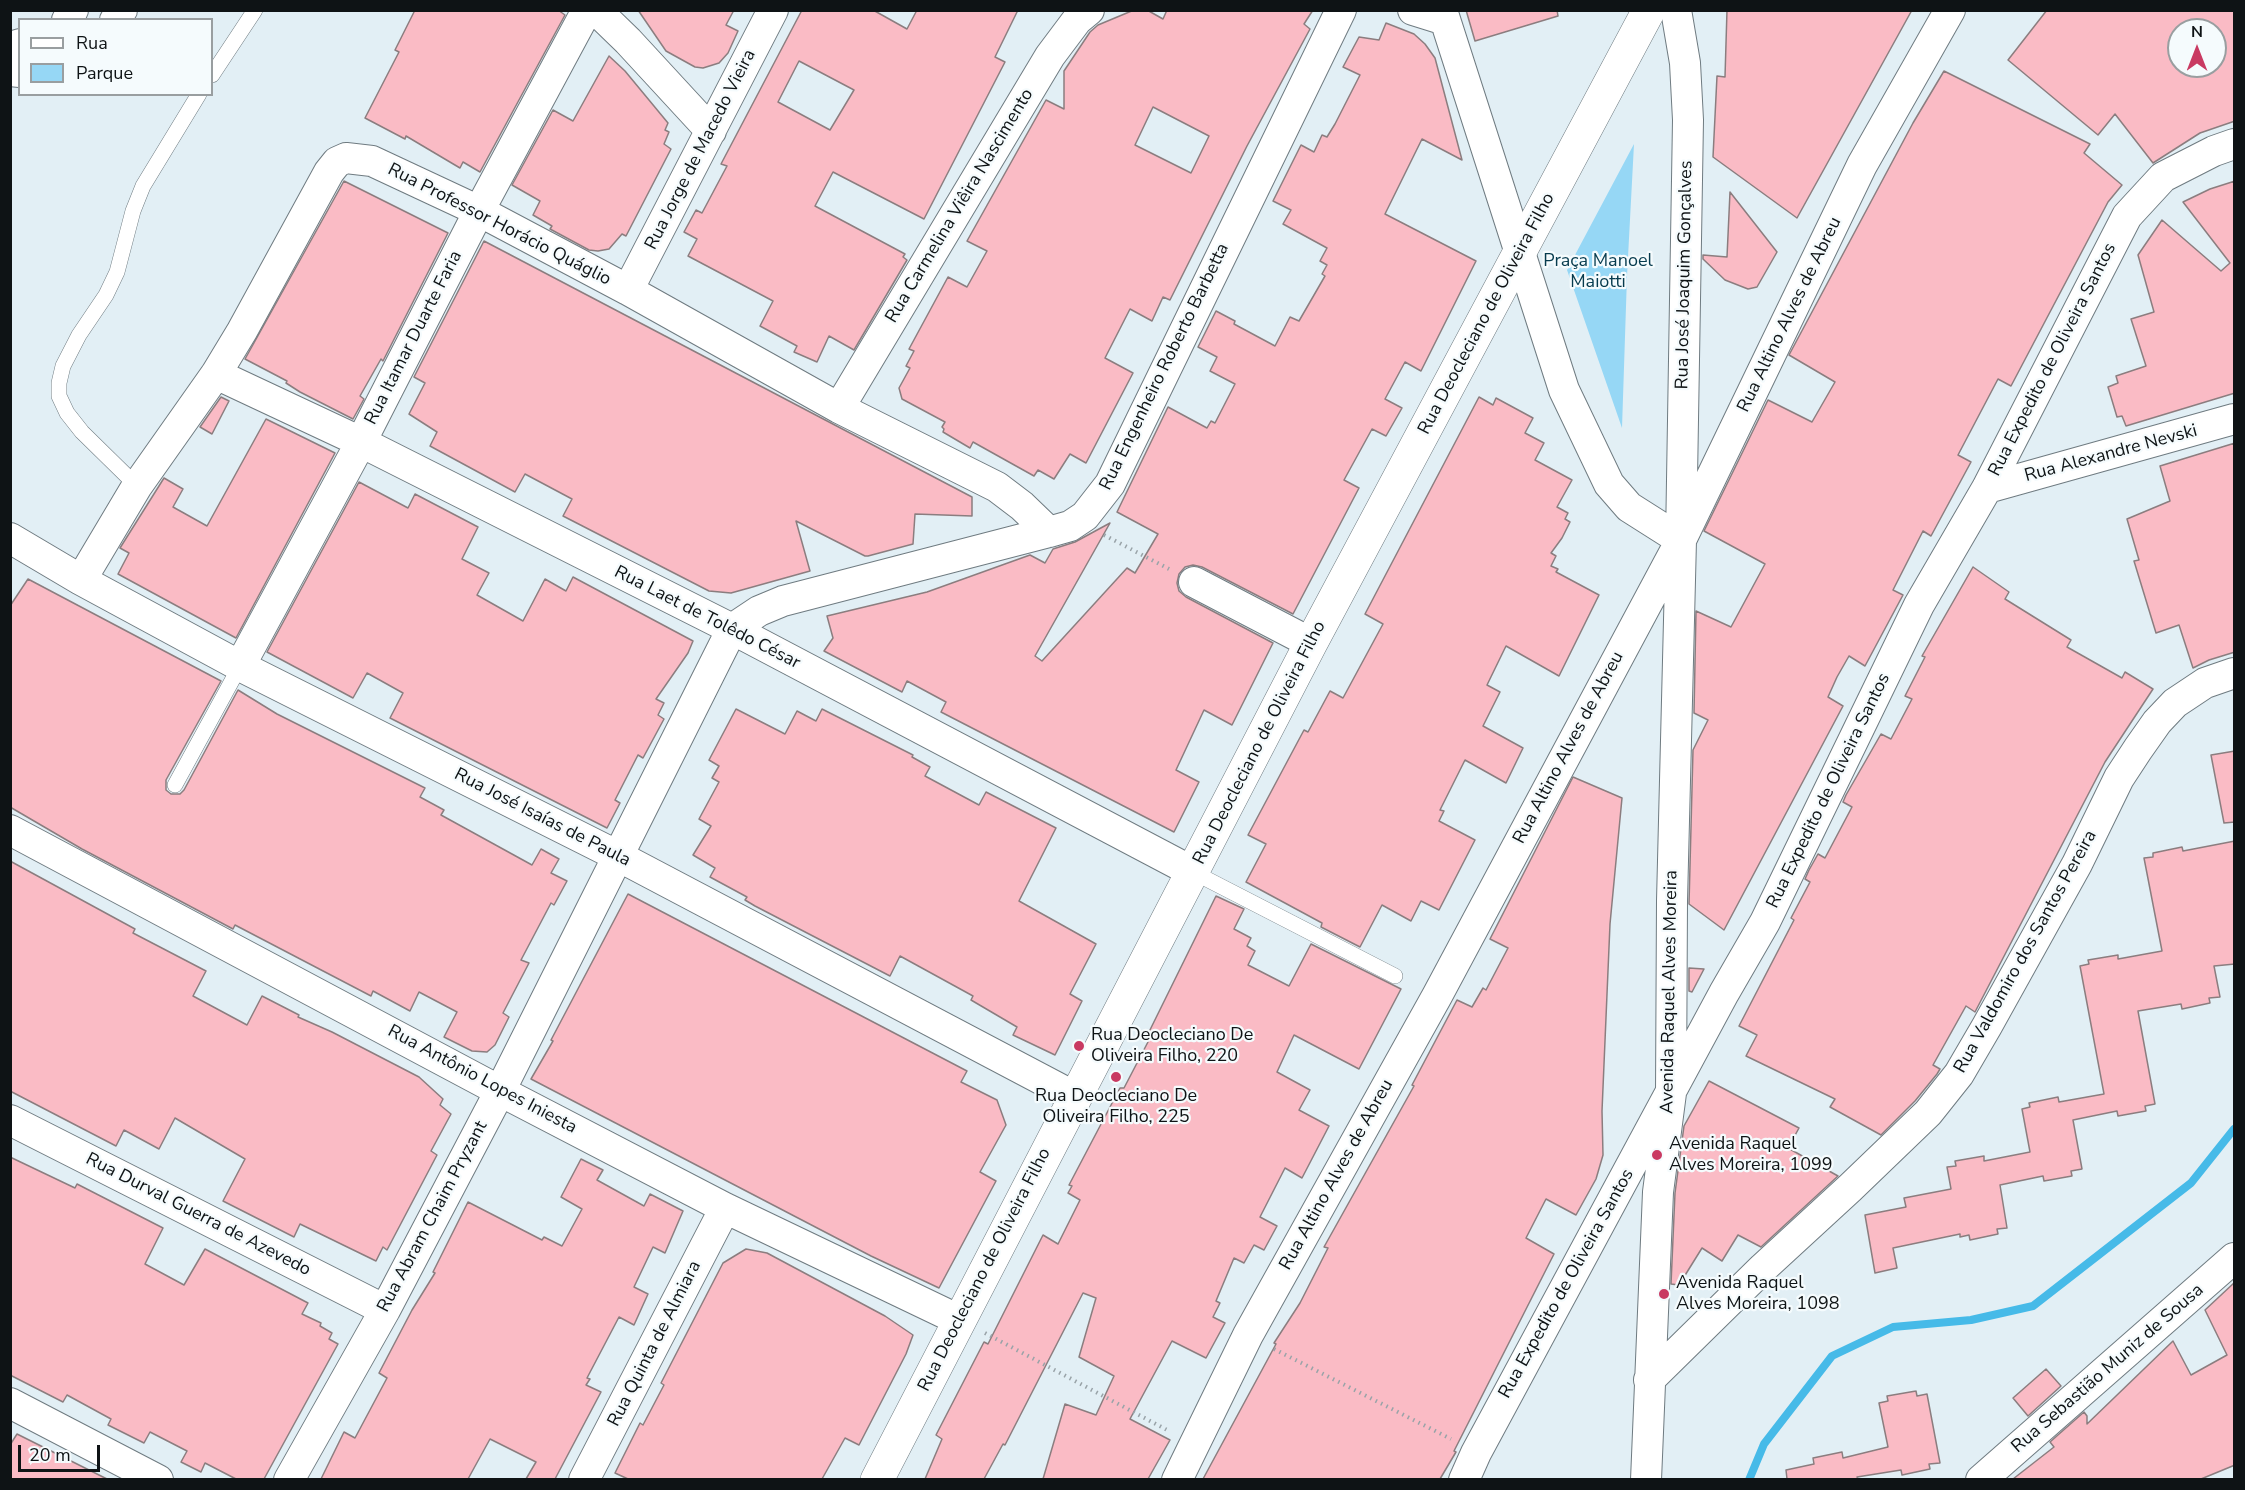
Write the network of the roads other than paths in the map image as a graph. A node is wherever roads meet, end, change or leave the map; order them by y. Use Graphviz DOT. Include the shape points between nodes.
graph roads {
  1 [pos="255,10"];
  2 [pos="587,10"];
  3 [pos="596,10"];
  4 [pos="773,10"];
  5 [pos="1089,10"];
  6 [pos="1341,10"];
  7 [pos="1413,10"];
  8 [pos="1649,10"];
  9 [pos="1676,10"];
  10 [pos="1950,10"];
  11 [pos="1443,15"];
  12 [pos="213,73"];
  13 [pos="198,96"];
  14 [pos="711,131"];
  15 [pos="2235,144"];
  16 [pos="479,211"];
  17 [pos="1520,250"];
  18 [pos="628,290"];
  19 [pos="216,374"];
  20 [pos="839,408"];
  21 [pos="2235,419"];
  22 [pos="361,442"];
  23 [pos="136,486"];
  24 [pos="1987,488"];
  25 [pos="1049,532"];
  26 [pos="10,538"];
  27 [pos="1681,540"];
  28 [pos="81,580"];
  29 [pos="1194,582"];
  30 [pos="732,629"];
  31 [pos="1311,643"];
  32 [pos="240,666"];
  33 [pos="2235,673"];
  34 [pos="176,785"];
  35 [pos="10,830"];
  36 [pos="618,856"];
  37 [pos="1193,872"];
  38 [pos="1395,976"];
  39 [pos="500,1091"];
  40 [pos="1671,1093"];
  41 [pos="1074,1098"];
  42 [pos="10,1120"];
  43 [pos="725,1208"];
  44 [pos="2235,1258"];
  45 [pos="385,1310"];
  46 [pos="958,1320"];
  47 [pos="1649,1380"];
  48 [pos="10,1402"];
  49 [pos="158,1479"];
  50 [pos="289,1479"];
  51 [pos="584,1479"];
  52 [pos="877,1479"];
  53 [pos="1177,1479"];
  54 [pos="1464,1479"];
  55 [pos="1646,1479"];
  56 [pos="1981,1479"];
  1 -- 12 [label="lane"];
  2 -- 16 [label="street, Rua Itamar Duarte Faria"];
  3 -- 14 [label="street"];
  4 -- 14 [label="street, Rua Jorge de Macedo Vieira"];
  5 -- 20 [label="street, Rua Carmelina Viêira Nascimento" via="1050,56"];
  6 -- 25 [label="street, Rua Engenheiro Roberto Barbetta" via="1110,484 1070,526"];
  7 -- 11 [label="street"];
  8 -- 17 [label="street, Rua Deocleciano de Oliveira Filho"];
  9 -- 27 [label="street, Rua José Joaquim Gonçalves" via="1685,63 1688,120"];
  10 -- 27 [label="street, Rua Altino Alves de Abreu" via="1862,165"];
  11 -- 17 [label="street"];
  13 -- 23 [label="lane" via="143,186 117,272 79,335 59,383 59,396 67,413"];
  14 -- 18 [label="street, Rua Jorge de Macedo Vieira"];
  15 -- 24 [label="street, Rua Expedito de Oliveira Santos" via="2214,150 2163,177 2127,216"];
  16 -- 18 [label="street, Rua Professor Horácio Quáglio"];
  16 -- 19 [label="street, Rua Professor Horácio Quáglio" via="372,161 346,158 337,162"];
  16 -- 22 [label="street, Rua Itamar Duarte Faria"];
  17 -- 27 [label="street" via="1564,390 1609,484 1629,507"];
  17 -- 31 [label="street, Rua Deocleciano de Oliveira Filho"];
  18 -- 20 [label="street, Rua Professor Horácio Quáglio"];
  19 -- 22 [label="street, Rua Laet de Tolêdo César"];
  19 -- 23 [label="street, Rua Professor Horácio Quáglio"];
  20 -- 25 [label="street, Rua Professor Horácio Quáglio" via="998,487"];
  21 -- 24 [label="street, Rua Alexandre Nevski"];
  22 -- 30 [label="street, Rua Laet de Tolêdo César"];
  22 -- 32 [label="street, Rua Itamar Duarte Faria"];
  23 -- 28 [label="street, Rua Professor Horácio Quáglio"];
  24 -- 40 [label="street, Rua Expedito de Oliveira Santos" via="1919,605 1765,922"];
  25 -- 30 [label="street, Rua Engenheiro Roberto Barbetta" via="783,601"];
  26 -- 28 [label="street, Rua José Isaías de Paula"];
  27 -- 40 [label="street, Avenida Raquel Alves Moreira"];
  27 -- 53 [label="street, Rua Altino Alves de Abreu" via="1437,996 1248,1335"];
  28 -- 32 [label="street, Rua José Isaías de Paula"];
  29 -- 31 [label="street"];
  30 -- 36 [label="street, Rua Abram Chaim Pryzant"];
  30 -- 37 [label="street, Rua Laet de Tolêdo César"];
  31 -- 37 [label="street, Rua Deocleciano de Oliveira Filho"];
  32 -- 34 [label="lane"];
  32 -- 36 [label="street, Rua José Isaías de Paula"];
  33 -- 47 [label="street, Rua Valdomiro dos Santos Pereira" via="2205,683 2175,703 2138,749 1987,1026 1959,1074 1928,1113"];
  35 -- 39 [label="street, Rua Antônio Lopes Iniesta"];
  36 -- 39 [label="street, Rua Abram Chaim Pryzant"];
  36 -- 41 [label="street, Rua José Isaías de Paula"];
  37 -- 38 [label="lane"];
  37 -- 41 [label="street, Rua Deocleciano de Oliveira Filho"];
  39 -- 43 [label="street, Rua Antônio Lopes Iniesta"];
  39 -- 45 [label="street, Rua Abram Chaim Pryzant"];
  40 -- 47 [label="street, Avenida Raquel Alves Moreira" via="1658,1192"];
  40 -- 54 [label="street, Rua Expedito de Oliveira Santos"];
  41 -- 46 [label="street, Rua Deocleciano de Oliveira Filho"];
  42 -- 45 [label="street, Rua Durval Guerra de Azevedo"];
  43 -- 46 [label="street, Rua Antônio Lopes Iniesta"];
  43 -- 51 [label="street, Rua Quinta de Almiara"];
  44 -- 56 [label="street, Rua Sebastião Muniz de Sousa"];
  45 -- 50 [label="street, Rua Abram Chaim Pryzant"];
  46 -- 52 [label="street, Rua Deocleciano de Oliveira Filho"];
  47 -- 55 [label="street, Avenida Raquel Alves Moreira"];
  48 -- 49 [label="street"];
}
